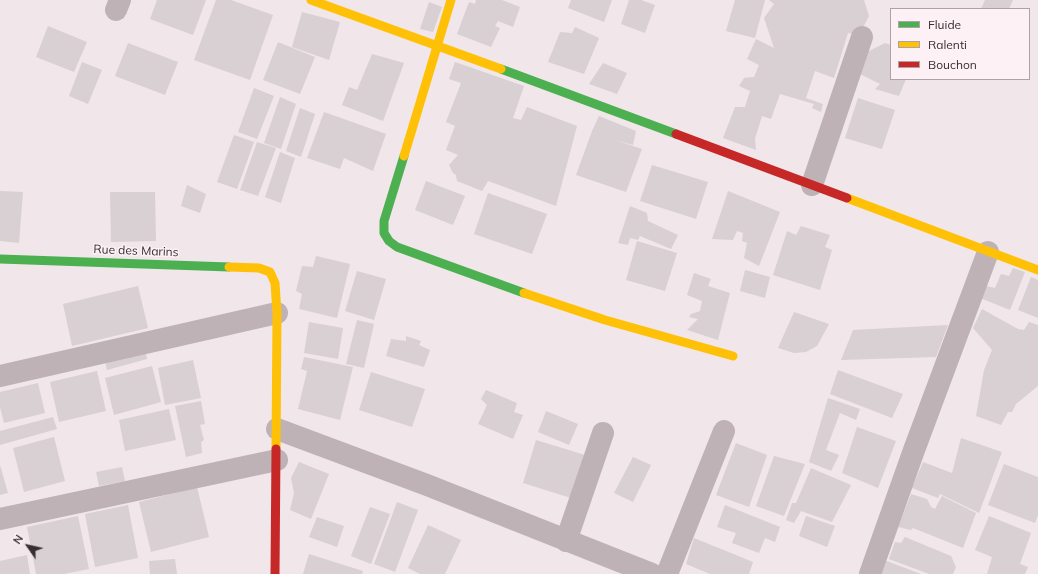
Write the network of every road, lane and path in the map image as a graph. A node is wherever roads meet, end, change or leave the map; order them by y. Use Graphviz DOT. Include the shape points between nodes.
graph roads {
  1 [pos="311,0"];
  2 [pos="451,0"];
  3 [pos="862,37"];
  4 [pos="437,46"];
  5 [pos="812,185"];
  6 [pos="988,252"];
  7 [pos="0,259"];
  8 [pos="1038,270"];
  9 [pos="277,313"];
  10 [pos="733,356"];
  11 [pos="0,376"];
  12 [pos="277,429"];
  13 [pos="724,431"];
  14 [pos="603,433"];
  15 [pos="277,460"];
  16 [pos="0,519"];
  17 [pos="566,541"];
  18 [pos="275,574"];
  19 [pos="652,574"];
  20 [pos="667,574"];
  21 [pos="870,574"];
  1 -- 4 [label="street"];
  2 -- 4 [label="street"];
  3 -- 5 [label="street"];
  4 -- 5 [label="street"];
  4 -- 10 [label="street" via="384,221 384,233 389,241 501,286 605,320"];
  5 -- 6 [label="street"];
  6 -- 8 [label="street"];
  6 -- 21 [label="street"];
  7 -- 9 [label="street, Rue des Marins" via="258,268 270,272 275,283"];
  9 -- 11 [label="street"];
  9 -- 12 [label="street"];
  12 -- 15 [label="street"];
  12 -- 17 [label="street"];
  13 -- 20 [label="street"];
  14 -- 17 [label="street"];
  15 -- 16 [label="street"];
  15 -- 18 [label="street"];
  17 -- 19 [label="street"];
}
